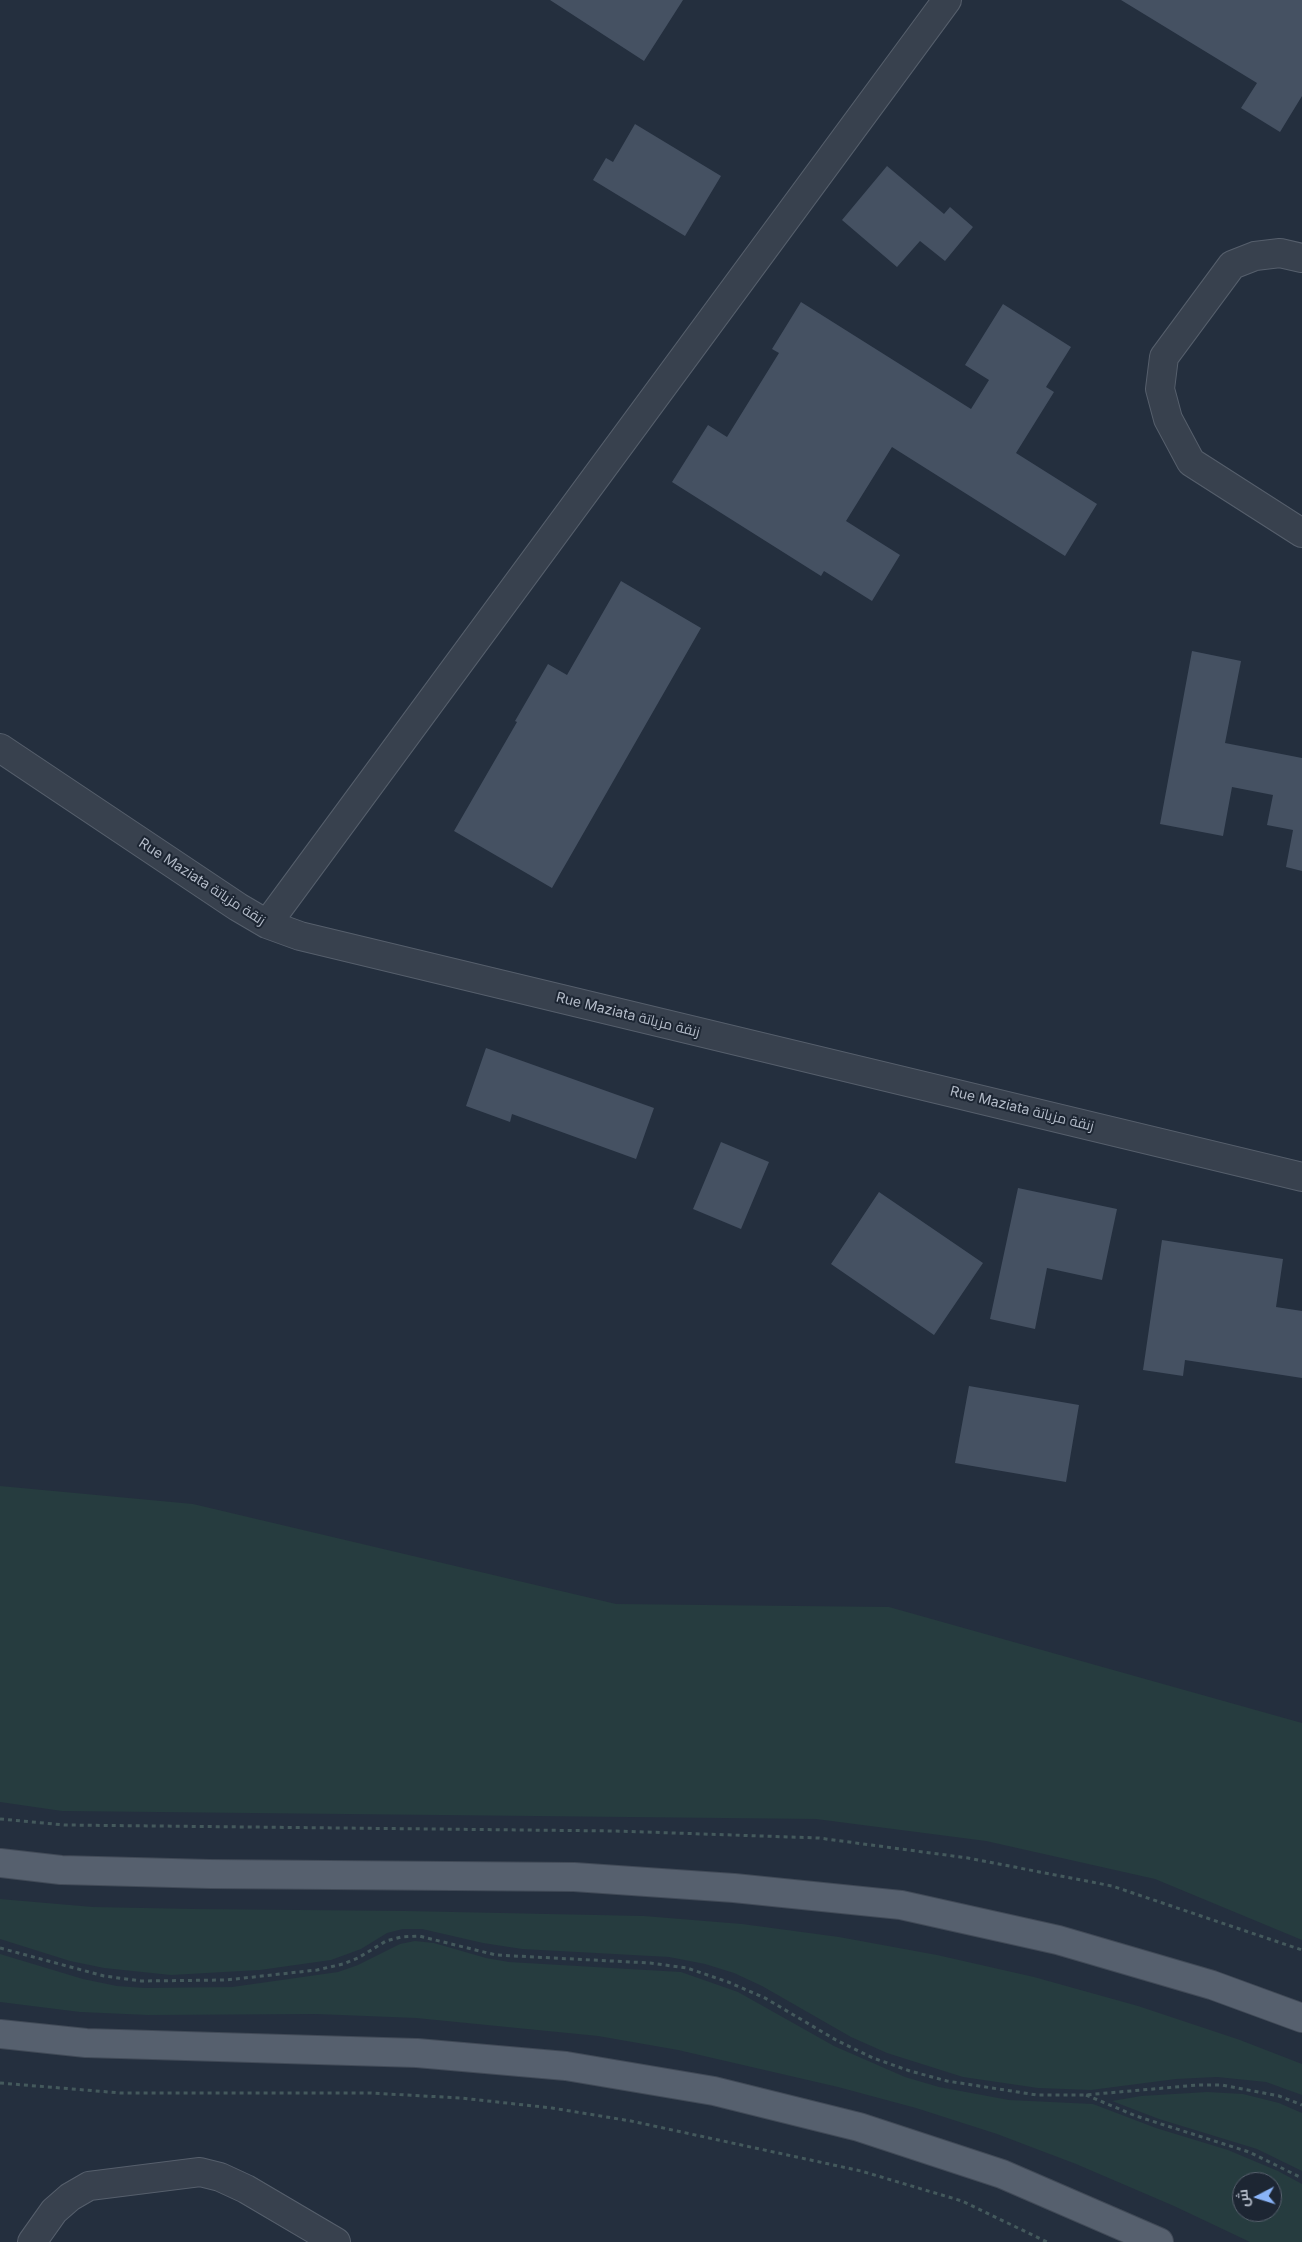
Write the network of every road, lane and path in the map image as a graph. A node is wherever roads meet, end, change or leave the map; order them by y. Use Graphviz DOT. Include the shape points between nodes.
graph roads {
  1 [pos="947,0"];
  2 [pos="1302,258"];
  3 [pos="1302,533"];
  4 [pos="0,748"];
  5 [pos="267,924"];
  6 [pos="1302,1177"];
  7 [pos="0,1864"];
  8 [pos="0,1948"];
  9 [pos="1302,2018"];
  10 [pos="0,2034"];
  11 [pos="0,2083"];
  12 [pos="1085,2095"];
  13 [pos="1302,2105"];
  14 [pos="1302,2178"];
  15 [pos="32,2242"];
  16 [pos="336,2242"];
  17 [pos="1047,2242"];
  18 [pos="1159,2242"];
  1 -- 5 [label="street"];
  2 -- 3 [label="street" via="1280,252 1255,256 1232,265 1164,356 1160,388 1168,420 1191,462"];
  4 -- 5 [label="street, Rue Maziata زنقة مزياتة"];
  5 -- 6 [label="street, Rue Maziata زنقة مزياتة" via="300,936"];
  7 -- 9 [label="main road" via="61,1870 210,1874 574,1877 734,1888 901,1905 1058,1940 1212,1985"];
  8 -- 12 [label="path" via="104,1976 141,1982 226,1980 317,1970 358,1958 386,1941 420,1936 496,1955 687,1968 765,1998 836,2040 910,2071 992,2090 1037,2095"];
  10 -- 18 [label="main road" via="96,2044 417,2053 566,2066 714,2091 860,2127 1002,2174"];
  11 -- 17 [label="path" via="121,2093 370,2092 552,2108 631,2121 860,2170 962,2201"];
  12 -- 13 [label="path" via="1198,2084 1222,2085 1279,2096"];
  12 -- 14 [label="path" via="1136,2116 1249,2152"];
  15 -- 16 [label="street" via="54,2211 89,2186 200,2172 246,2189"];
}
